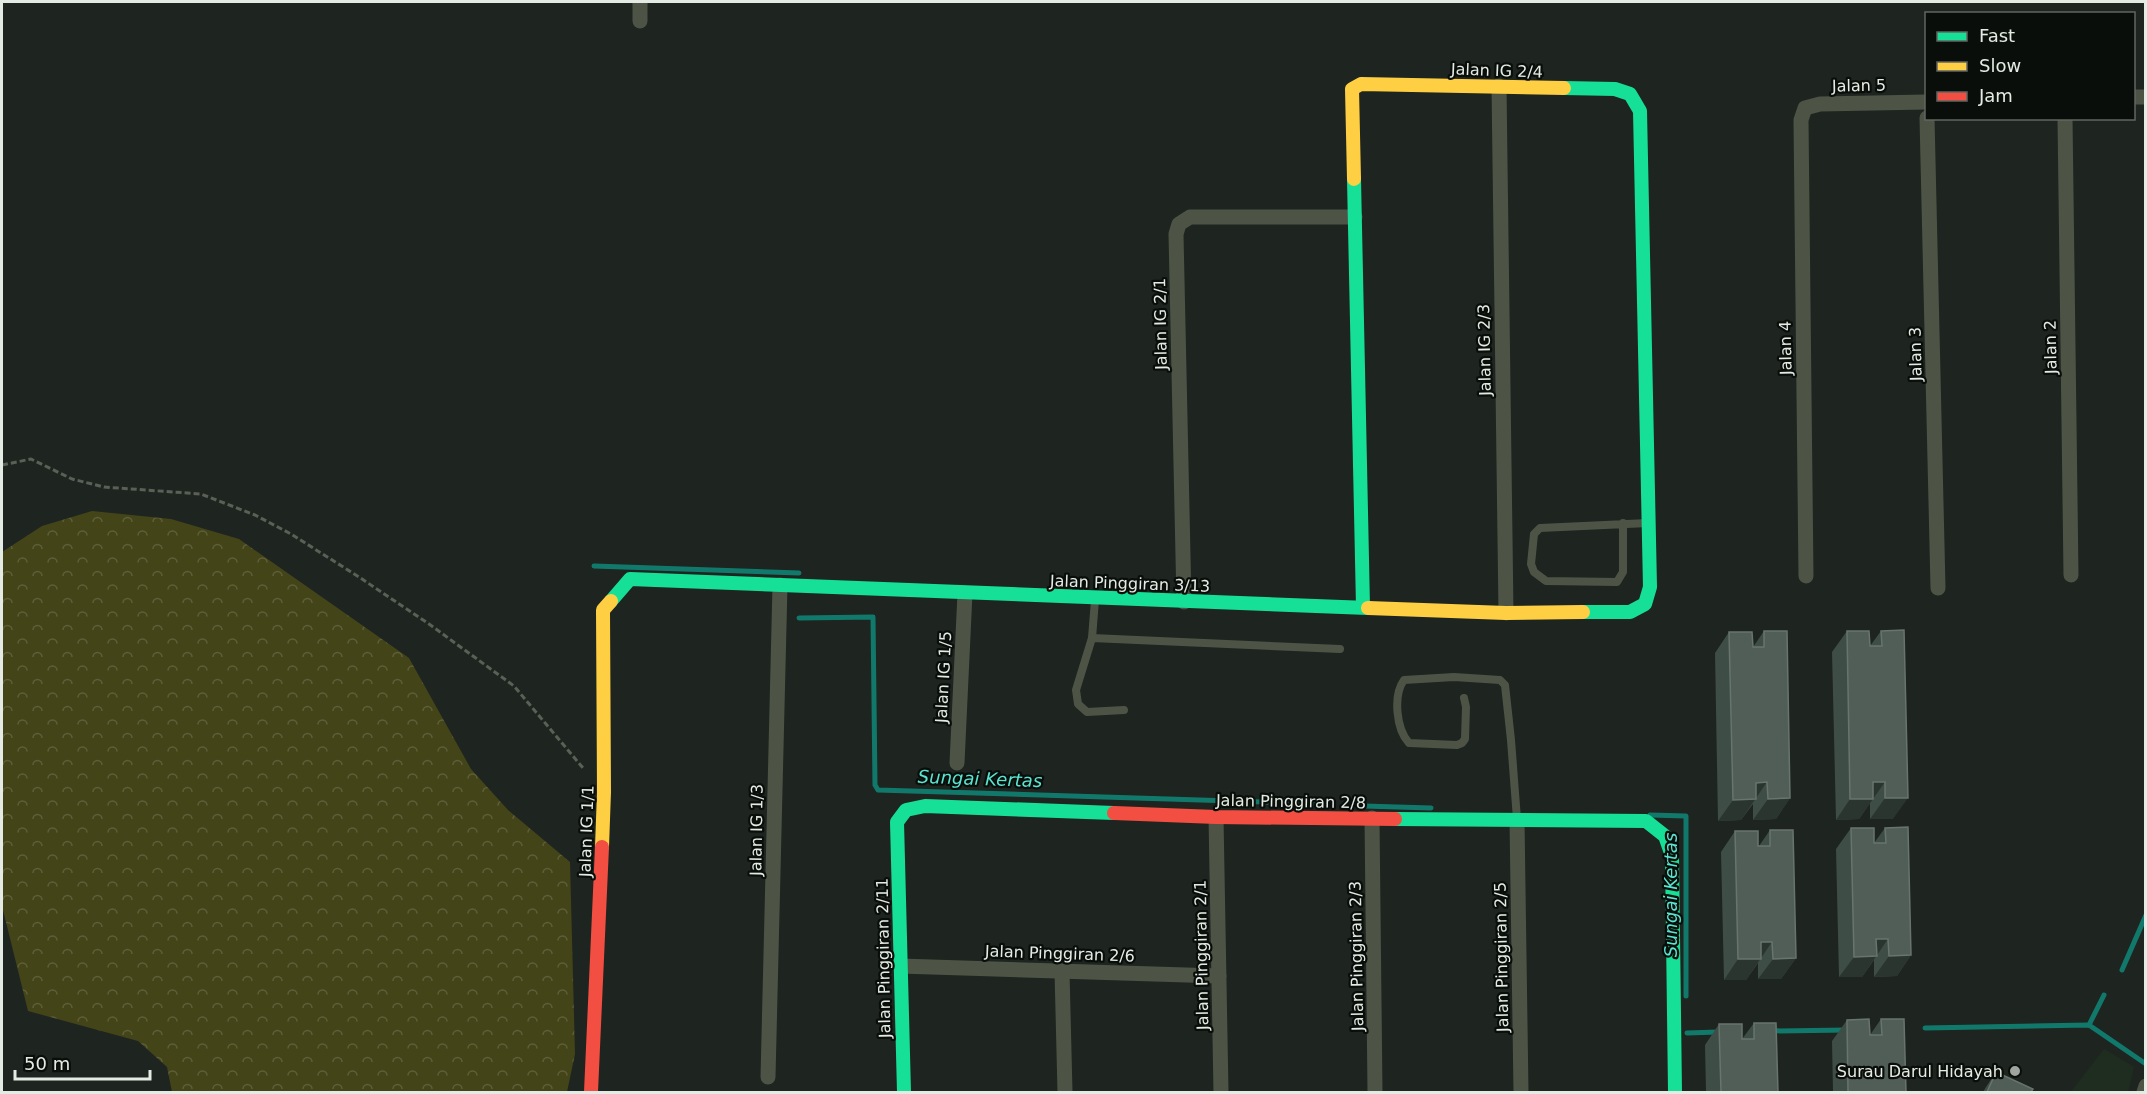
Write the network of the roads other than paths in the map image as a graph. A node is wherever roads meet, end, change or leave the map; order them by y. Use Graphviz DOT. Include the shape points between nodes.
graph roads {
  1 [pos="640,2"];
  2 [pos="640,21"];
  3 [pos="1499,86"];
  4 [pos="1925,102"];
  5 [pos="1801,120"];
  6 [pos="1927,120"];
  7 [pos="2065,120"];
  8 [pos="1355,217"];
  9 [pos="1623,523"];
  10 [pos="1649,523"];
  11 [pos="2071,574"];
  12 [pos="1806,576"];
  13 [pos="630,579"];
  14 [pos="780,585"];
  15 [pos="1938,588"];
  16 [pos="965,593"];
  17 [pos="1095,598"];
  18 [pos="1184,602"];
  19 [pos="1363,607"];
  20 [pos="1630,612"];
  21 [pos="1506,613"];
  22 [pos="1092,638"];
  23 [pos="1340,649"];
  24 [pos="1464,698"];
  25 [pos="1124,710"];
  26 [pos="957,763"];
  27 [pos="1216,817"];
  28 [pos="1372,818"];
  29 [pos="1517,820"];
  30 [pos="897,822"];
  31 [pos="900,966"];
  32 [pos="1062,971"];
  33 [pos="1219,976"];
  34 [pos="768,1077"];
  35 [pos="2145,1086"];
  36 [pos="591,1092"];
  37 [pos="904,1092"];
  38 [pos="1065,1092"];
  39 [pos="1221,1092"];
  40 [pos="1375,1092"];
  41 [pos="1521,1092"];
  42 [pos="1675,1092"];
  43 [pos="2144,1092"];
  1 -- 2 [label="street"];
  3 -- 8 [label="street, Jalan IG 2/4" via="1361,84 1352,89"];
  3 -- 10 [label="street, Jalan IG 2/4" via="1615,89 1630,94 1640,111"];
  3 -- 21 [label="street, Jalan IG 2/3"];
  4 -- 5 [label="street, Jalan 5" via="1820,104 1805,108"];
  5 -- 12 [label="street, Jalan 4"];
  6 -- 15 [label="street, Jalan 3"];
  7 -- 11 [label="street, Jalan 2"];
  8 -- 18 [label="street, Jalan IG 2/1" via="1190,217 1179,224 1176,234"];
  8 -- 19 [label="street, Jalan IG 2/4"];
  9 -- 9 [label="lane" via="1540,528 1534,534 1534,572 1546,581 1617,582 1623,572"];
  9 -- 10 [label="lane"];
  10 -- 20 [label="street, Jalan IG 2/4" via="1650,587 1645,604"];
  13 -- 14 [label="street, Jalan Pinggiran 3/13"];
  13 -- 36 [label="street, Jalan IG 1/1" via="603,610 604,792"];
  14 -- 16 [label="street, Jalan Pinggiran 3/13"];
  14 -- 34 [label="street, Jalan IG 1/3"];
  16 -- 17 [label="street, Jalan Pinggiran 3/13"];
  16 -- 26 [label="street, Jalan IG 1/5"];
  17 -- 18 [label="street, Jalan Pinggiran 3/13"];
  17 -- 22 [label="lane"];
  18 -- 19 [label="street, Jalan Pinggiran 3/13"];
  19 -- 21 [label="street, Jalan Pinggiran 3/13"];
  20 -- 21 [label="street, Jalan Pinggiran 3/13"];
  22 -- 23 [label="lane"];
  22 -- 25 [label="lane" via="1076,690 1078,704 1087,712"];
  24 -- 29 [label="lane" via="1462,743 1424,745 1405,739 1398,714 1404,680 1500,680 1505,685"];
  27 -- 28 [label="street, Jalan Pinggiran 2/8"];
  27 -- 30 [label="street, Jalan Pinggiran 2/8" via="925,806 906,810"];
  27 -- 33 [label="street, Jalan Pinggiran 2/1"];
  28 -- 29 [label="street, Jalan Pinggiran 2/8"];
  28 -- 40 [label="street, Jalan Pinggiran 2/3"];
  29 -- 41 [label="street, Jalan Pinggiran 2/5"];
  29 -- 42 [label="street, Jalan Pinggiran 2/8" via="1646,821 1665,836 1672,856"];
  30 -- 31 [label="street, Jalan Pinggiran 2/11"];
  31 -- 32 [label="street, Jalan Pinggiran 2/6"];
  31 -- 37 [label="street, Jalan Pinggiran 2/11"];
  32 -- 33 [label="street, Jalan Pinggiran 2/6"];
  32 -- 38 [label="street"];
  33 -- 39 [label="street, Jalan Pinggiran 2/1"];
  35 -- 43 [label="street"];
}
